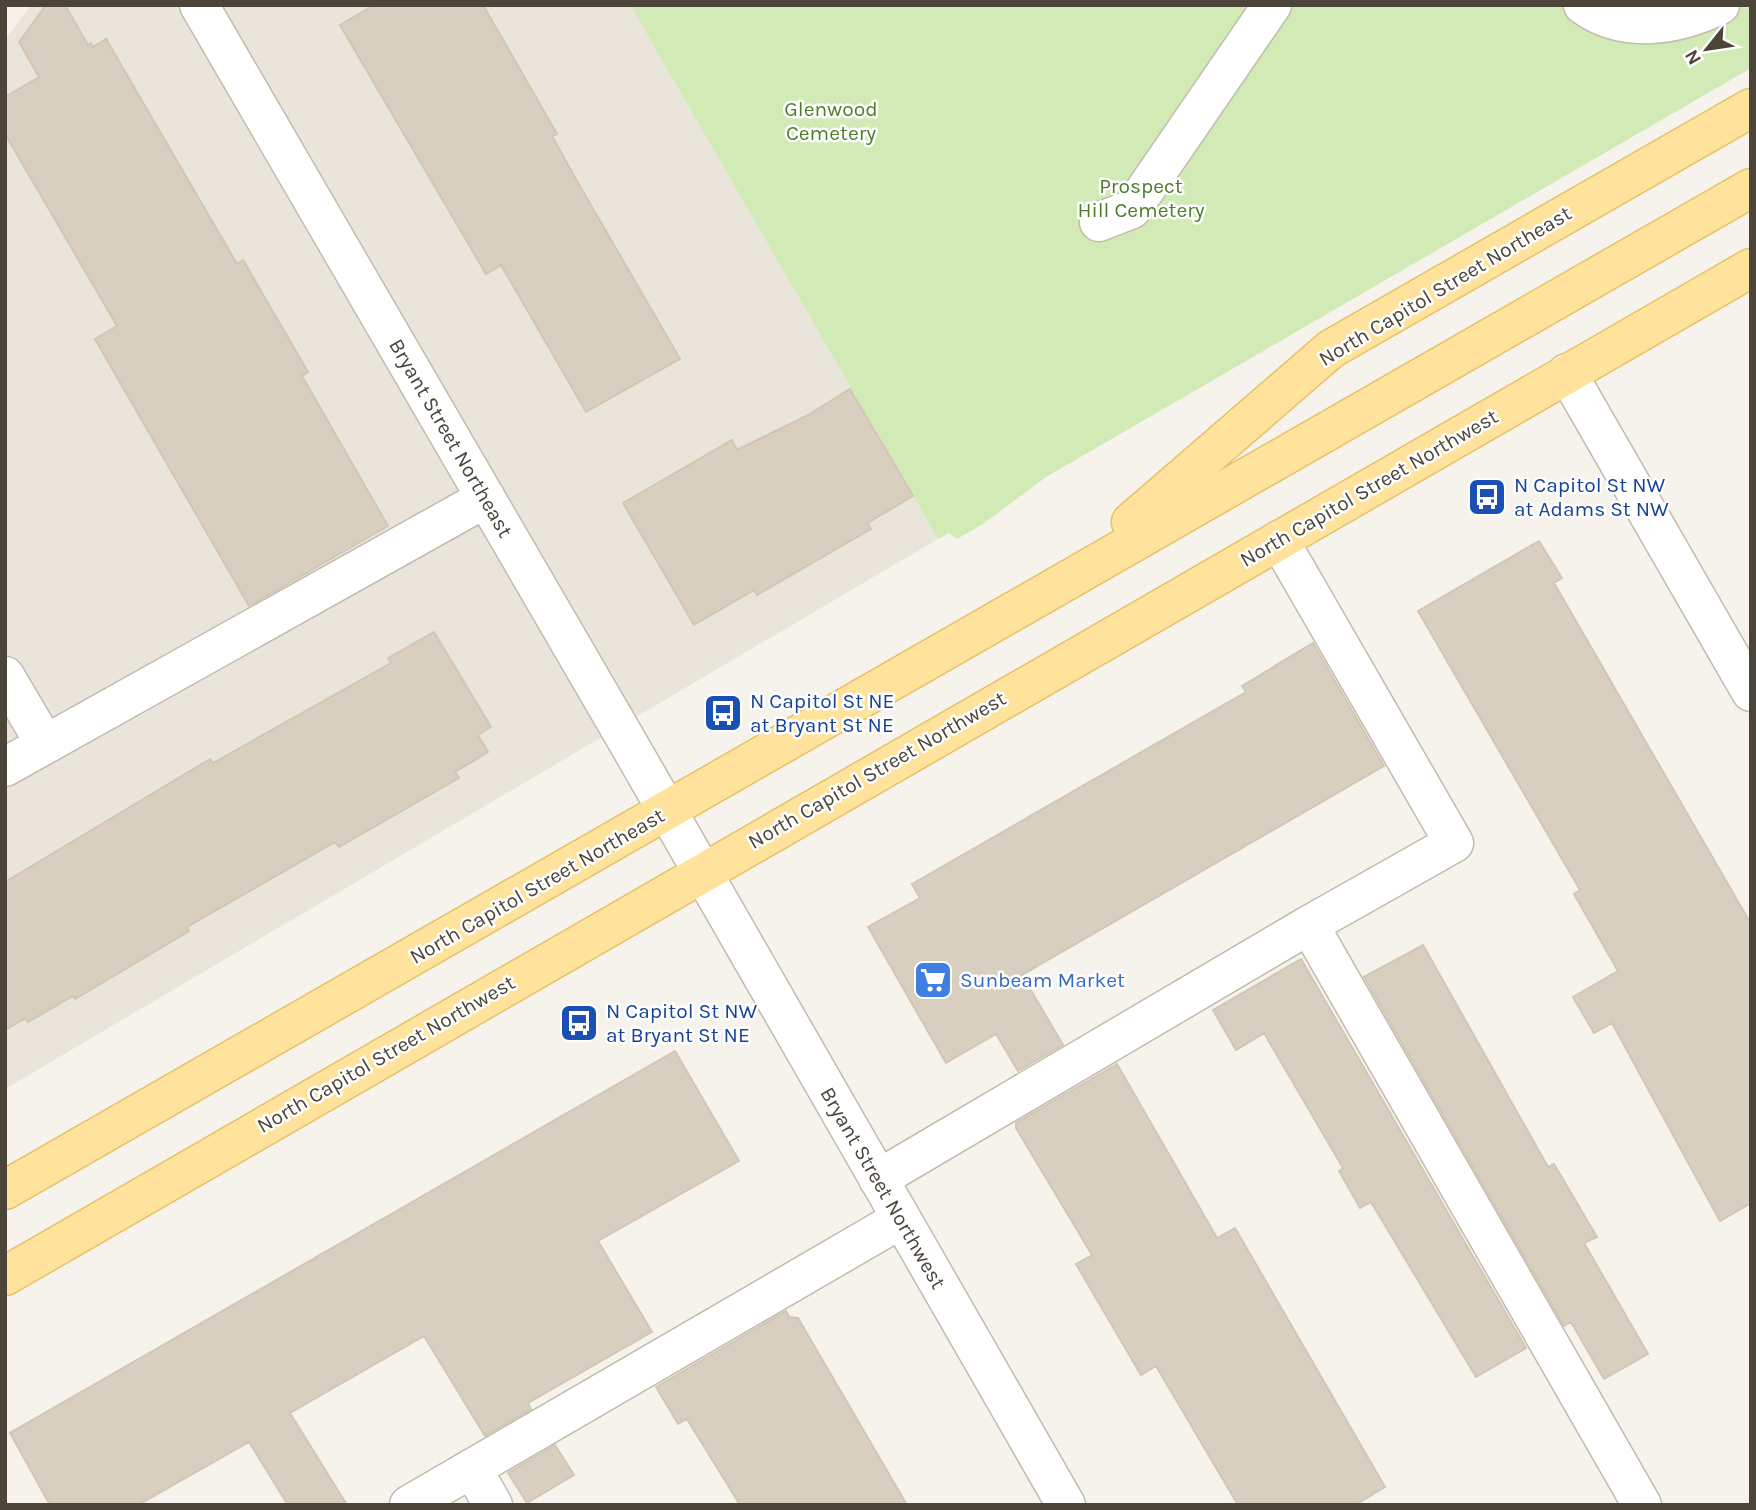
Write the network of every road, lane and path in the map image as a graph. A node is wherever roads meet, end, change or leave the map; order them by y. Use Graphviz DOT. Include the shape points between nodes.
graph roads {
  1 [pos="199,5"];
  2 [pos="1272,5"];
  3 [pos="1583,5"];
  4 [pos="1720,5"];
  5 [pos="1751,107"];
  6 [pos="1751,188"];
  7 [pos="1099,222"];
  8 [pos="1751,268"];
  9 [pos="1567,373"];
  10 [pos="486,498"];
  11 [pos="1279,540"];
  12 [pos="1066,579"];
  13 [pos="5,676"];
  14 [pos="1751,692"];
  15 [pos="45,744"];
  16 [pos="5,767"];
  17 [pos="668,811"];
  18 [pos="701,872"];
  19 [pos="1309,925"];
  20 [pos="878,1179"];
  21 [pos="5,1190"];
  22 [pos="901,1219"];
  23 [pos="5,1276"];
  24 [pos="472,1468"];
  25 [pos="409,1505"];
  26 [pos="493,1505"];
  27 [pos="1066,1505"];
  28 [pos="1642,1505"];
  1 -- 10 [label="street, Bryant Street Northeast"];
  2 -- 7 [label="street" via="1132,209"];
  3 -- 4 [label="street" via="1599,17 1631,26 1665,23"];
  5 -- 12 [label="main road, North Capitol Street Northeast" via="1331,349"];
  6 -- 12 [label="main road, North Capitol Street Northeast"];
  8 -- 9 [label="main road, North Capitol Street Northwest"];
  9 -- 11 [label="main road, North Capitol Street Northwest"];
  9 -- 14 [label="street"];
  10 -- 15 [label="street"];
  10 -- 17 [label="street, Bryant Street Northeast"];
  11 -- 18 [label="main road, North Capitol Street Northwest"];
  11 -- 19 [label="street" via="1454,843"];
  12 -- 17 [label="main road, North Capitol Street Northeast"];
  13 -- 15 [label="street"];
  15 -- 16 [label="street"];
  17 -- 18 [label="street, Bryant Street Northeast"];
  17 -- 21 [label="main road, North Capitol Street Northeast"];
  18 -- 20 [label="street, Bryant Street Northwest"];
  18 -- 23 [label="main road, North Capitol Street Northwest"];
  19 -- 20 [label="street"];
  19 -- 28 [label="street"];
  20 -- 22 [label="street, Bryant Street Northwest"];
  22 -- 24 [label="street"];
  22 -- 27 [label="street, Bryant Street Northwest"];
  24 -- 25 [label="street"];
  24 -- 26 [label="street"];
}
